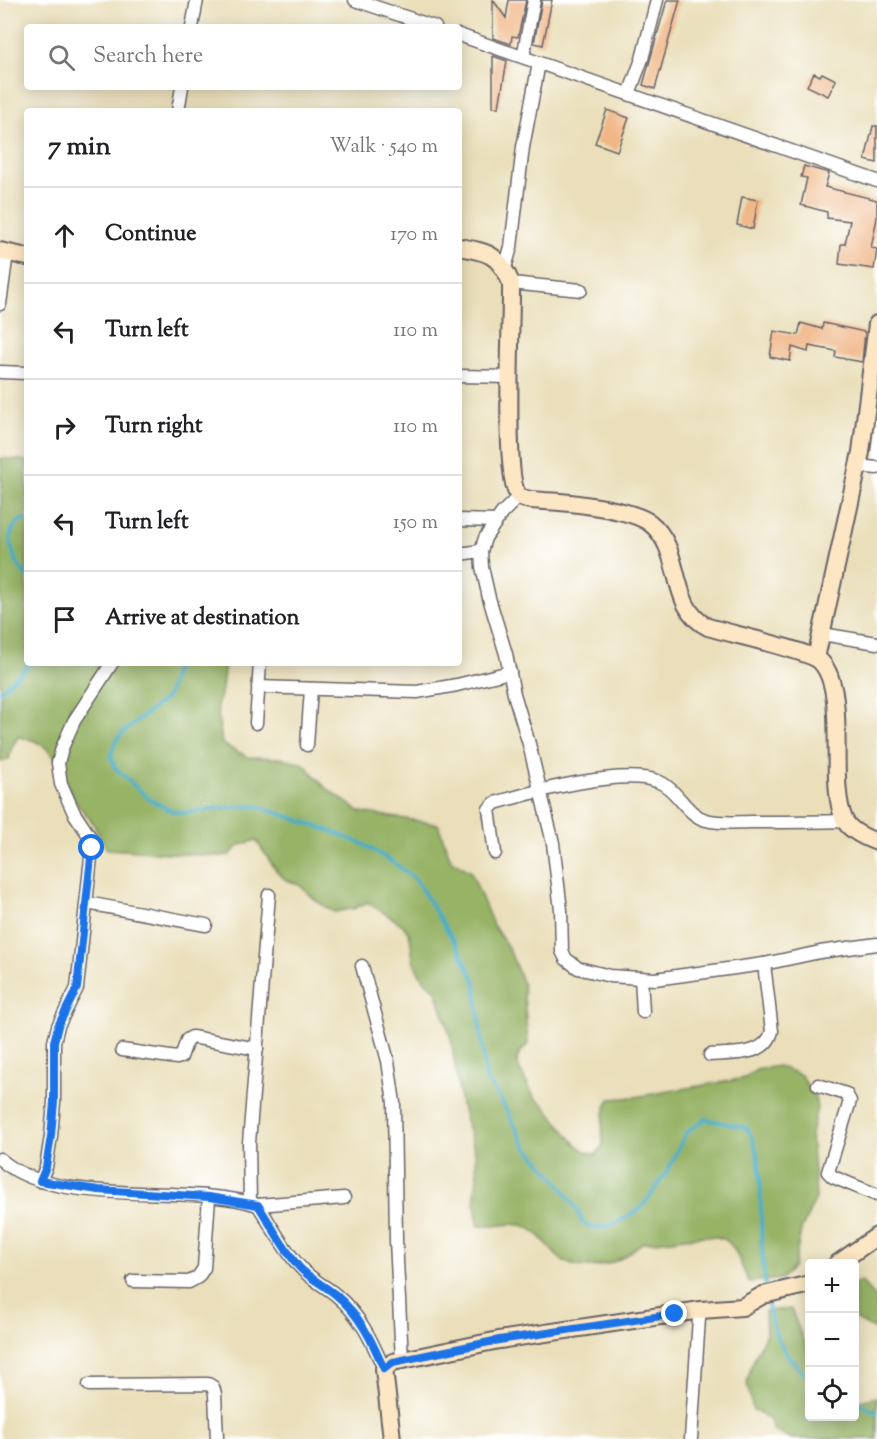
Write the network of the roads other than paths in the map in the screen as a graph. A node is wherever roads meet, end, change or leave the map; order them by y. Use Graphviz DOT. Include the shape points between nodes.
graph roads {
  1 [pos="197,0"];
  2 [pos="356,0"];
  3 [pos="534,0"];
  4 [pos="657,0"];
  5 [pos="193,24"];
  6 [pos="426,24"];
  7 [pos="462,36"];
  8 [pos="523,57"];
  9 [pos="540,63"];
  10 [pos="182,90"];
  11 [pos="629,93"];
  12 [pos="178,108"];
  13 [pos="877,181"];
  14 [pos="462,248"];
  15 [pos="3,252"];
  16 [pos="24,256"];
  17 [pos="508,275"];
  18 [pos="582,290"];
  19 [pos="0,304"];
  20 [pos="877,324"];
  21 [pos="875,353"];
  22 [pos="0,372"];
  23 [pos="24,373"];
  24 [pos="462,376"];
  25 [pos="510,377"];
  26 [pos="858,466"];
  27 [pos="877,468"];
  28 [pos="519,496"];
  29 [pos="462,520"];
  30 [pos="496,521"];
  31 [pos="481,551"];
  32 [pos="462,554"];
  33 [pos="822,634"];
  34 [pos="877,643"];
  35 [pos="816,658"];
  36 [pos="110,666"];
  37 [pos="260,666"];
  38 [pos="510,672"];
  39 [pos="258,687"];
  40 [pos="311,689"];
  41 [pos="256,723"];
  42 [pos="307,745"];
  43 [pos="540,789"];
  44 [pos="844,820"];
  45 [pos="877,842"];
  46 [pos="495,853"];
  47 [pos="269,895"];
  48 [pos="87,903"];
  49 [pos="206,925"];
  50 [pos="877,944"];
  51 [pos="764,964"];
  52 [pos="362,966"];
  53 [pos="641,978"];
  54 [pos="643,1012"];
  55 [pos="257,1049"];
  56 [pos="122,1050"];
  57 [pos="710,1055"];
  58 [pos="818,1085"];
  59 [pos="0,1159"];
  60 [pos="40,1181"];
  61 [pos="877,1195"];
  62 [pos="209,1197"];
  63 [pos="344,1198"];
  64 [pos="254,1204"];
  65 [pos="877,1236"];
  66 [pos="843,1259"];
  67 [pos="133,1281"];
  68 [pos="805,1286"];
  69 [pos="701,1310"];
  70 [pos="402,1360"];
  71 [pos="384,1369"];
  72 [pos="89,1385"];
  73 [pos="217,1439"];
  74 [pos="392,1439"];
  75 [pos="691,1439"];
  1 -- 5 [label="street"];
  2 -- 6 [label="street"];
  3 -- 8 [label="street"];
  4 -- 11 [label="street"];
  7 -- 8 [label="street"];
  8 -- 9 [label="street"];
  9 -- 11 [label="street"];
  9 -- 17 [label="street" via="523,147"];
  10 -- 12 [label="street"];
  11 -- 13 [label="street"];
  14 -- 17 [label="street" via="491,254"];
  15 -- 16 [label="street"];
  15 -- 19 [label="street"];
  17 -- 18 [label="street"];
  17 -- 25 [label="street"];
  20 -- 21 [label="street"];
  21 -- 26 [label="street"];
  22 -- 23 [label="street"];
  24 -- 25 [label="street"];
  25 -- 28 [label="street" via="509,452 512,481"];
  26 -- 27 [label="street"];
  26 -- 33 [label="street"];
  28 -- 30 [label="street"];
  28 -- 35 [label="street" via="577,503 633,515 650,523 664,541 688,611 697,622"];
  29 -- 30 [label="street"];
  30 -- 31 [label="street"];
  31 -- 32 [label="street"];
  31 -- 38 [label="street" via="489,598"];
  33 -- 34 [label="street"];
  33 -- 35 [label="street"];
  35 -- 44 [label="street" via="822,663 834,693"];
  36 -- 48 [label="street" via="74,721 58,763 61,784 90,837"];
  37 -- 39 [label="street"];
  38 -- 40 [label="street" via="417,692"];
  38 -- 43 [label="street"];
  39 -- 40 [label="street"];
  39 -- 41 [label="street"];
  40 -- 42 [label="street"];
  43 -- 44 [label="street" via="626,777 656,780 670,787 704,820"];
  43 -- 46 [label="street" via="491,806"];
  43 -- 53 [label="street" via="553,843 562,951 566,959 578,968"];
  44 -- 45 [label="street" via="855,831"];
  47 -- 55 [label="street"];
  48 -- 49 [label="street"];
  48 -- 60 [label="street" via="77,988 54,1042 51,1136"];
  50 -- 51 [label="street"];
  51 -- 53 [label="street" via="655,980"];
  51 -- 57 [label="street" via="770,1039 758,1050"];
  52 -- 70 [label="street" via="388,1061 394,1103"];
  53 -- 54 [label="street"];
  55 -- 56 [label="street" via="192,1036 177,1058"];
  55 -- 64 [label="street" via="249,1143"];
  58 -- 61 [label="street" via="846,1094 850,1101 828,1172"];
  59 -- 60 [label="street"];
  60 -- 62 [label="street" via="98,1190"];
  62 -- 64 [label="street"];
  62 -- 67 [label="street" via="204,1268 198,1277 189,1282"];
  63 -- 64 [label="street"];
  64 -- 71 [label="street" via="299,1266 355,1313"];
  65 -- 66 [label="street"];
  68 -- 69 [label="street" via="763,1295 742,1306"];
  69 -- 70 [label="street" via="499,1340"];
  69 -- 75 [label="street"];
  70 -- 71 [label="street"];
  71 -- 74 [label="street"];
  72 -- 73 [label="street" via="208,1384 213,1387"];
}
